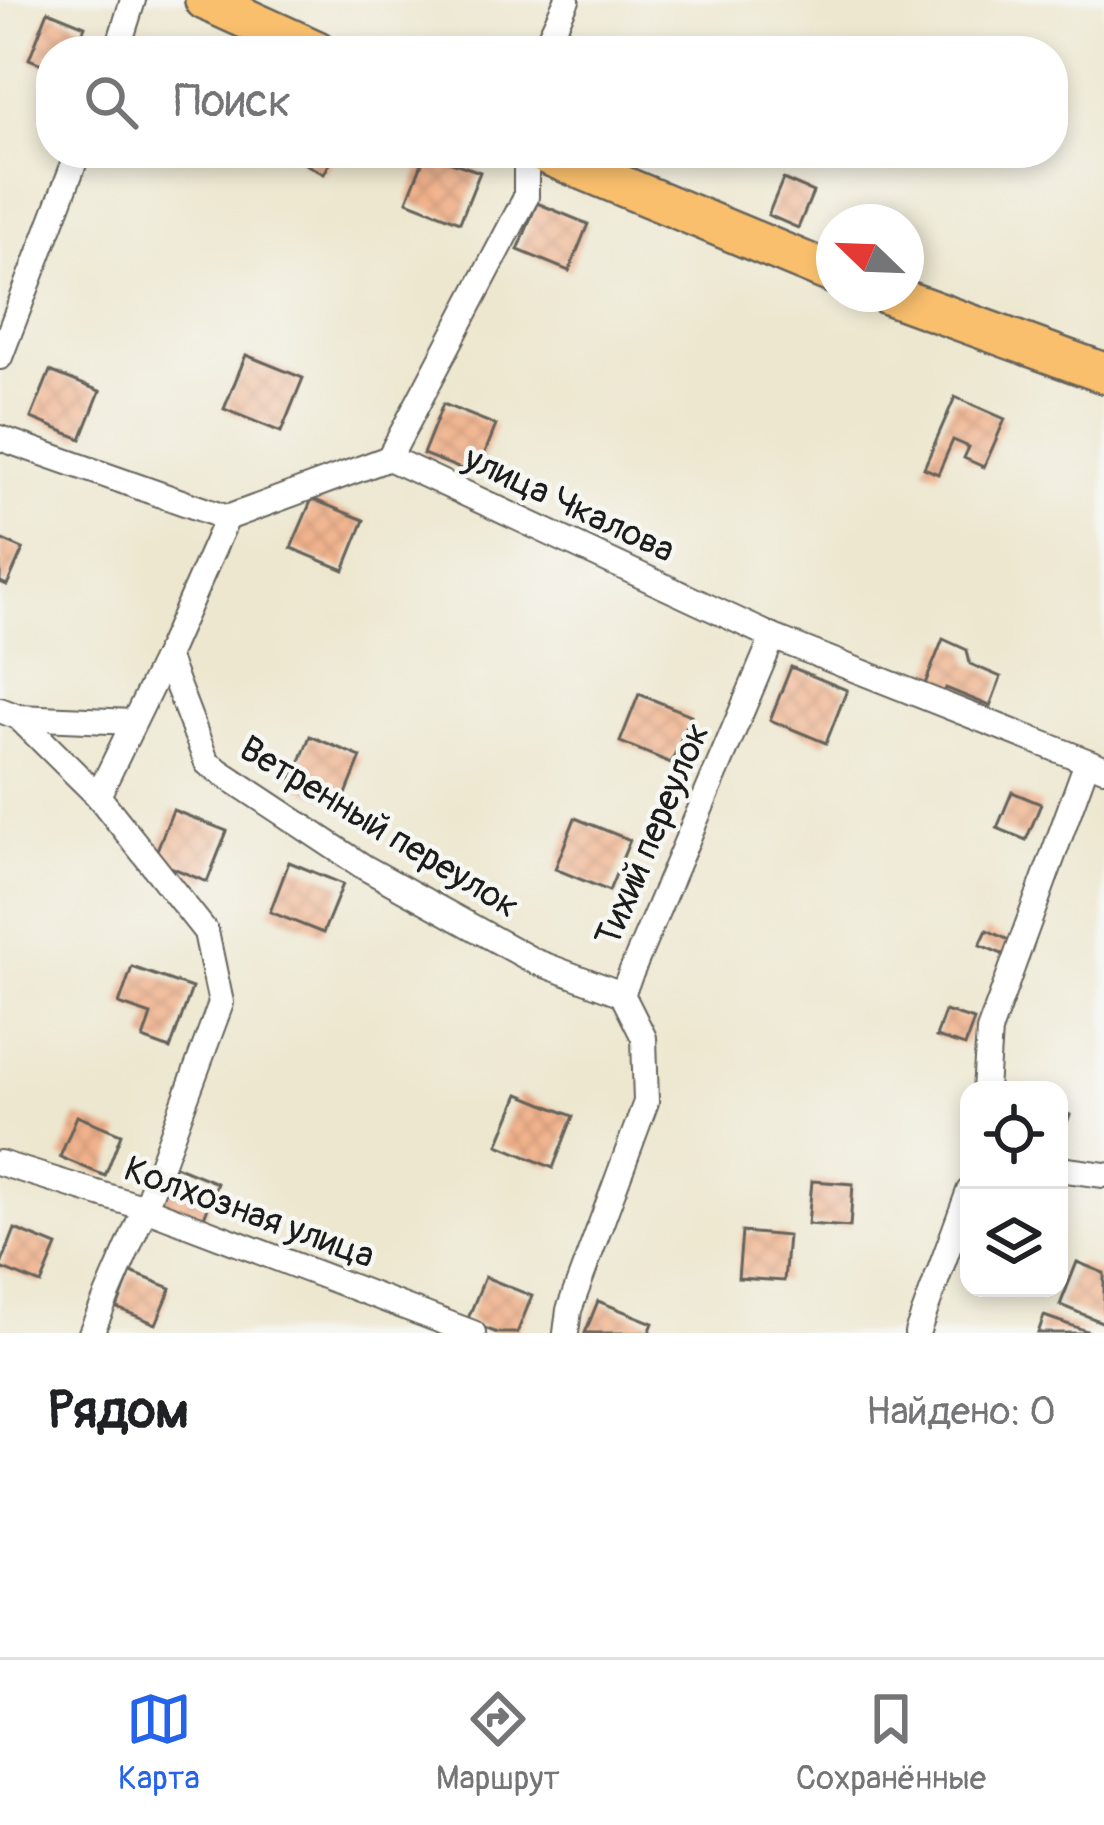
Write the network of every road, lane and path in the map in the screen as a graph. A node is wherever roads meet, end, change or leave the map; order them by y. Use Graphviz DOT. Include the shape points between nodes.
graph roads {
  1 [pos="134,0"];
  2 [pos="205,0"];
  3 [pos="567,0"];
  4 [pos="121,36"];
  5 [pos="284,36"];
  6 [pos="550,36"];
  7 [pos="72,168"];
  8 [pos="526,168"];
  9 [pos="579,168"];
  10 [pos="816,267"];
  11 [pos="924,307"];
  12 [pos="0,357"];
  13 [pos="1104,373"];
  14 [pos="0,438"];
  15 [pos="388,458"];
  16 [pos="226,518"];
  17 [pos="773,637"];
  18 [pos="166,656"];
  19 [pos="9,714"];
  20 [pos="133,722"];
  21 [pos="1095,765"];
  22 [pos="98,796"];
  23 [pos="622,994"];
  24 [pos="986,1081"];
  25 [pos="0,1162"];
  26 [pos="1068,1170"];
  27 [pos="1104,1175"];
  28 [pos="145,1208"];
  29 [pos="960,1215"];
  30 [pos="91,1333"];
  31 [pos="473,1333"];
  32 [pos="566,1333"];
  33 [pos="916,1333"];
  1 -- 4 [label="street"];
  2 -- 5 [label="main road"];
  3 -- 6 [label="street"];
  7 -- 12 [label="street"];
  8 -- 15 [label="street" via="526,196"];
  9 -- 10 [label="main road"];
  11 -- 13 [label="main road"];
  14 -- 16 [label="street"];
  15 -- 16 [label="street"];
  15 -- 17 [label="street, улица Чкалова"];
  16 -- 18 [label="street"];
  17 -- 21 [label="street, улица Чкалова"];
  17 -- 23 [label="street, Тихий переулок"];
  18 -- 20 [label="street"];
  18 -- 23 [label="street, Ветренный переулок" via="207,763 364,867 534,961"];
  19 -- 20 [label="street"];
  19 -- 22 [label="street"];
  20 -- 22 [label="street"];
  21 -- 24 [label="street" via="989,1031"];
  22 -- 28 [label="street" via="206,932 221,1003"];
  23 -- 32 [label="street, Тихий переулок" via="644,1038 646,1102"];
  25 -- 28 [label="street, Колхозная улица"];
  26 -- 27 [label="street"];
  28 -- 30 [label="street"];
  28 -- 31 [label="street, Колхозная улица"];
  29 -- 33 [label="street"];
}
